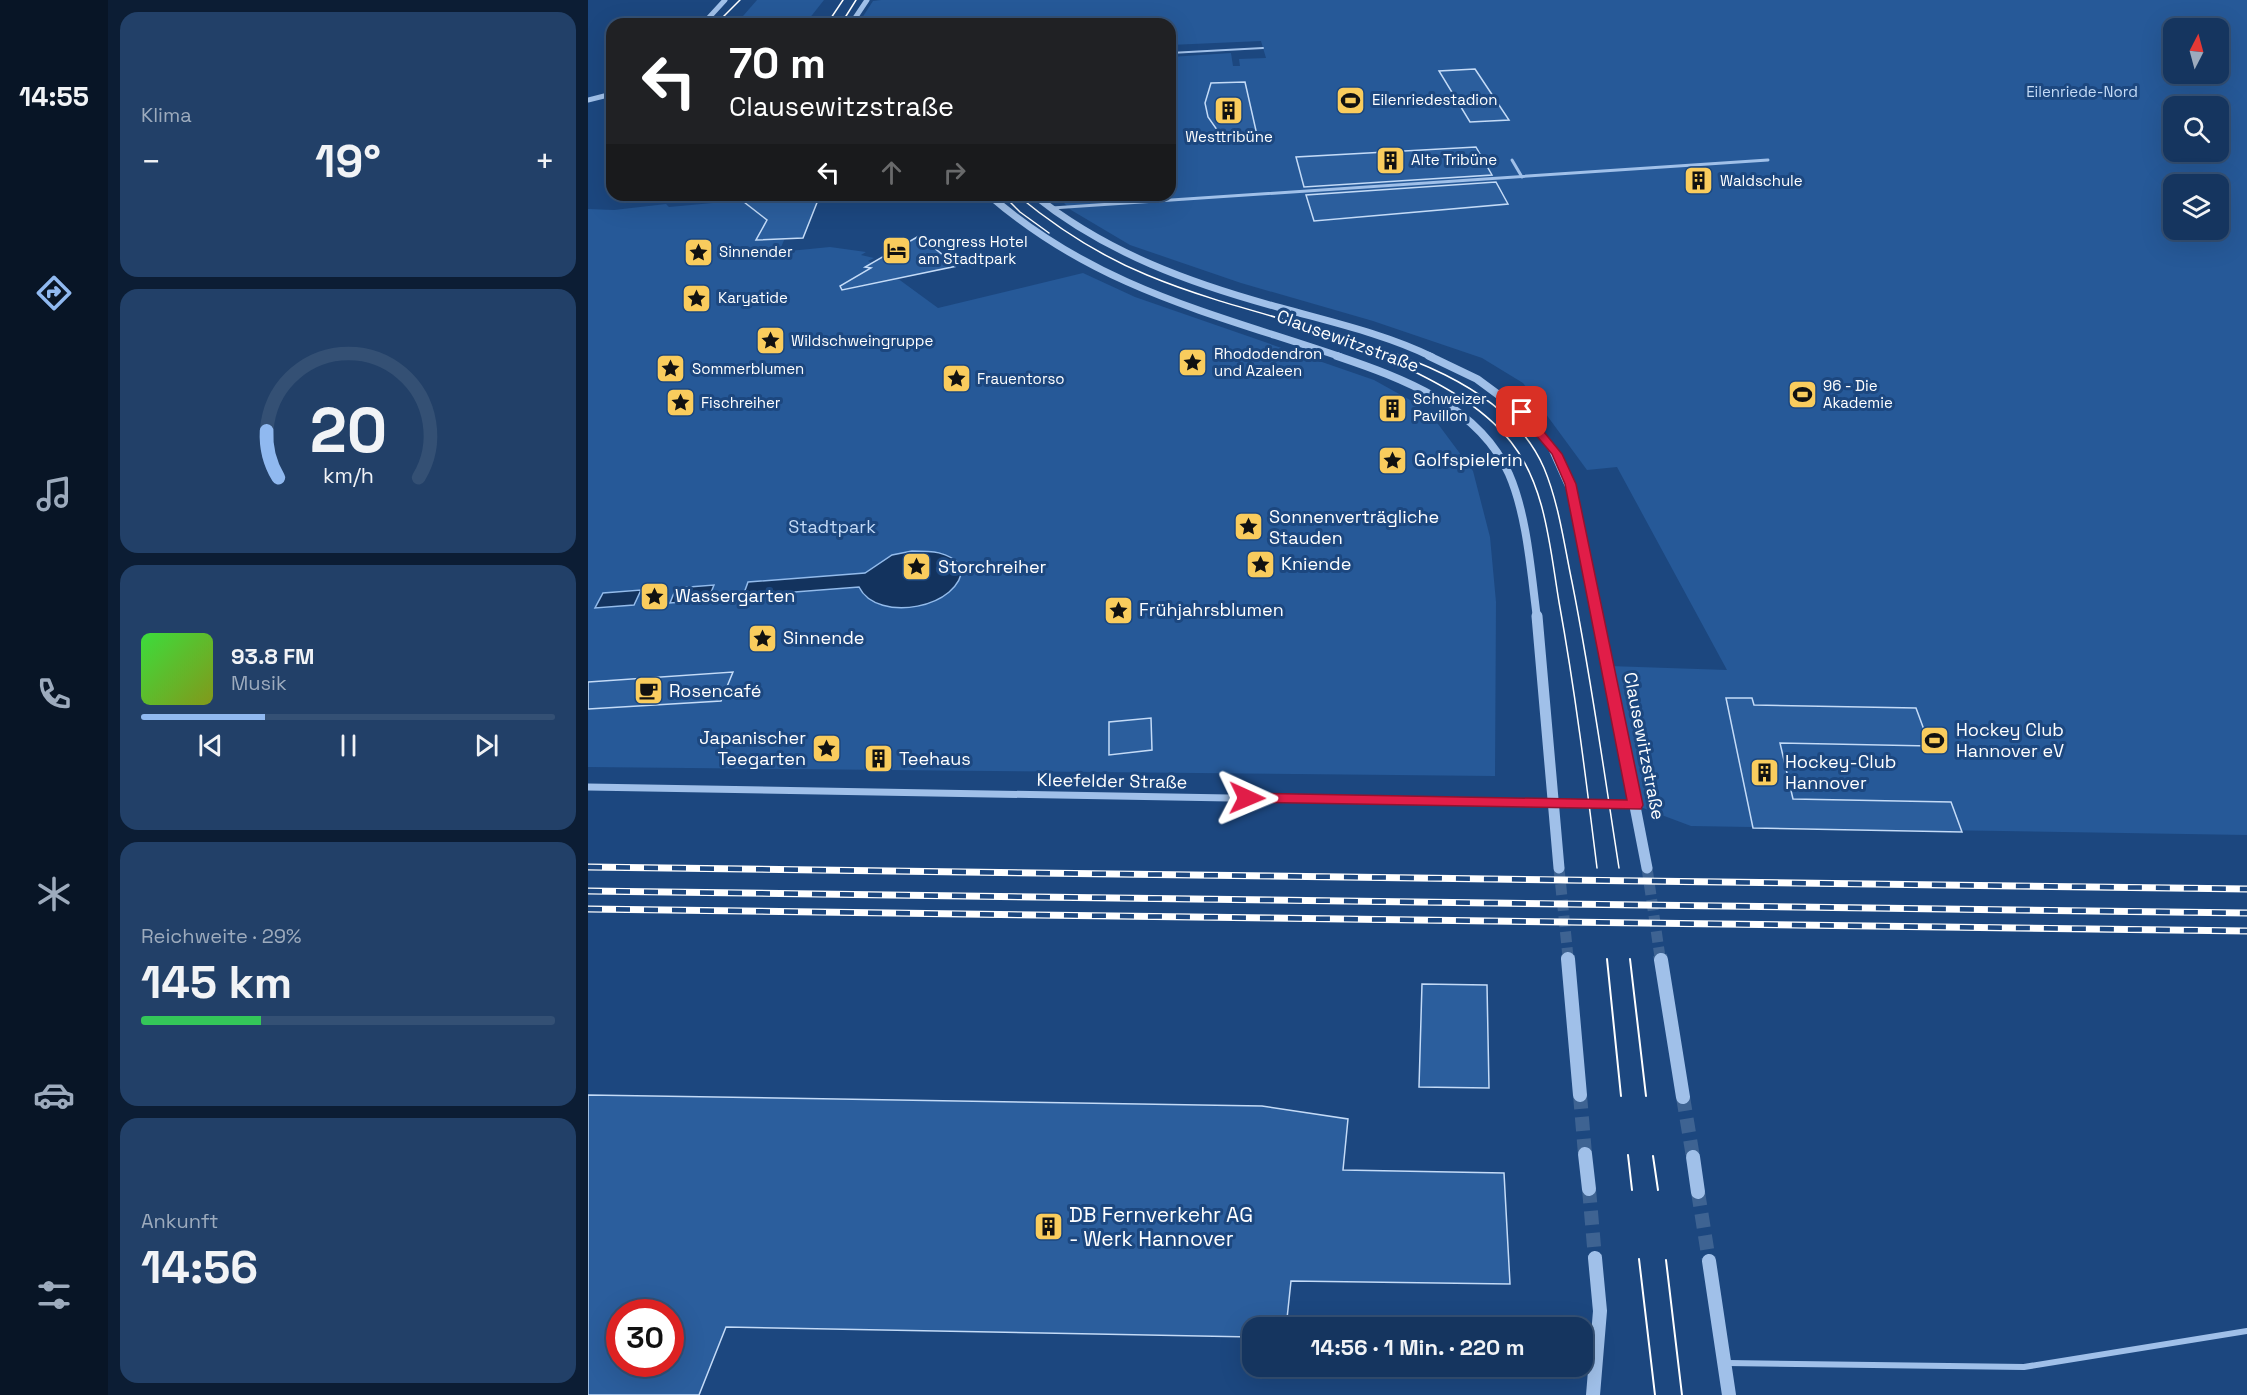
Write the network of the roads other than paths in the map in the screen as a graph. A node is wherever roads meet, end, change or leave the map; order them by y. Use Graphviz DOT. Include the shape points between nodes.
graph roads {
  1 [pos="725,0"];
  2 [pos="867,0"];
  3 [pos="708,18"];
  4 [pos="855,18"];
  5 [pos="1263,48"];
  6 [pos="1176,53"];
  7 [pos="606,96"];
  8 [pos="588,100"];
  9 [pos="1512,160"];
  10 [pos="1768,160"];
  11 [pos="1522,177"];
  12 [pos="1176,200"];
  13 [pos="996,201"];
  14 [pos="1041,201"];
  15 [pos="1156,201"];
  16 [pos="1049,208"];
  17 [pos="588,787"];
  18 [pos="1556,804"];
  19 [pos="1635,805"];
  20 [pos="1559,868"];
  21 [pos="1647,868"];
  22 [pos="1568,959"];
  23 [pos="1661,960"];
  24 [pos="1580,1095"];
  25 [pos="1683,1097"];
  26 [pos="1585,1154"];
  27 [pos="1693,1157"];
  28 [pos="1589,1190"];
  29 [pos="1698,1192"];
  30 [pos="1595,1258"];
  31 [pos="1709,1261"];
  32 [pos="2247,1331"];
  33 [pos="1725,1363"];
  34 [pos="1593,1395"];
  35 [pos="1729,1395"];
  1 -- 3 [label="street"];
  2 -- 4 [label="street"];
  5 -- 6 [label="lane"];
  7 -- 8 [label="street"];
  9 -- 11 [label="lane"];
  10 -- 11 [label="lane"];
  11 -- 12 [label="lane"];
  13 -- 18 [label="street, Clausewitzstraße" via="1046,242 1085,265 1189,307 1384,371 1424,389 1487,439 1506,466 1517,498 1547,688"];
  14 -- 16 [label="street, Clausewitzstraße"];
  15 -- 16 [label="lane"];
  16 -- 19 [label="street, Clausewitzstraße" via="1071,226 1163,270 1425,354 1484,384 1522,412 1557,454 1569,480"];
  17 -- 18 [label="street, Kleefelder Straße"];
  18 -- 19 [label="street, Kleefelder Straße"];
  18 -- 20 [label="street, Clausewitzstraße"];
  19 -- 21 [label="street, Clausewitzstraße"];
  22 -- 24 [label="street"];
  23 -- 25 [label="street"];
  26 -- 28 [label="street"];
  27 -- 29 [label="street"];
  30 -- 34 [label="street" via="1600,1311"];
  31 -- 33 [label="street"];
  32 -- 33 [label="lane" via="2024,1367"];
  33 -- 35 [label="street"];
}
